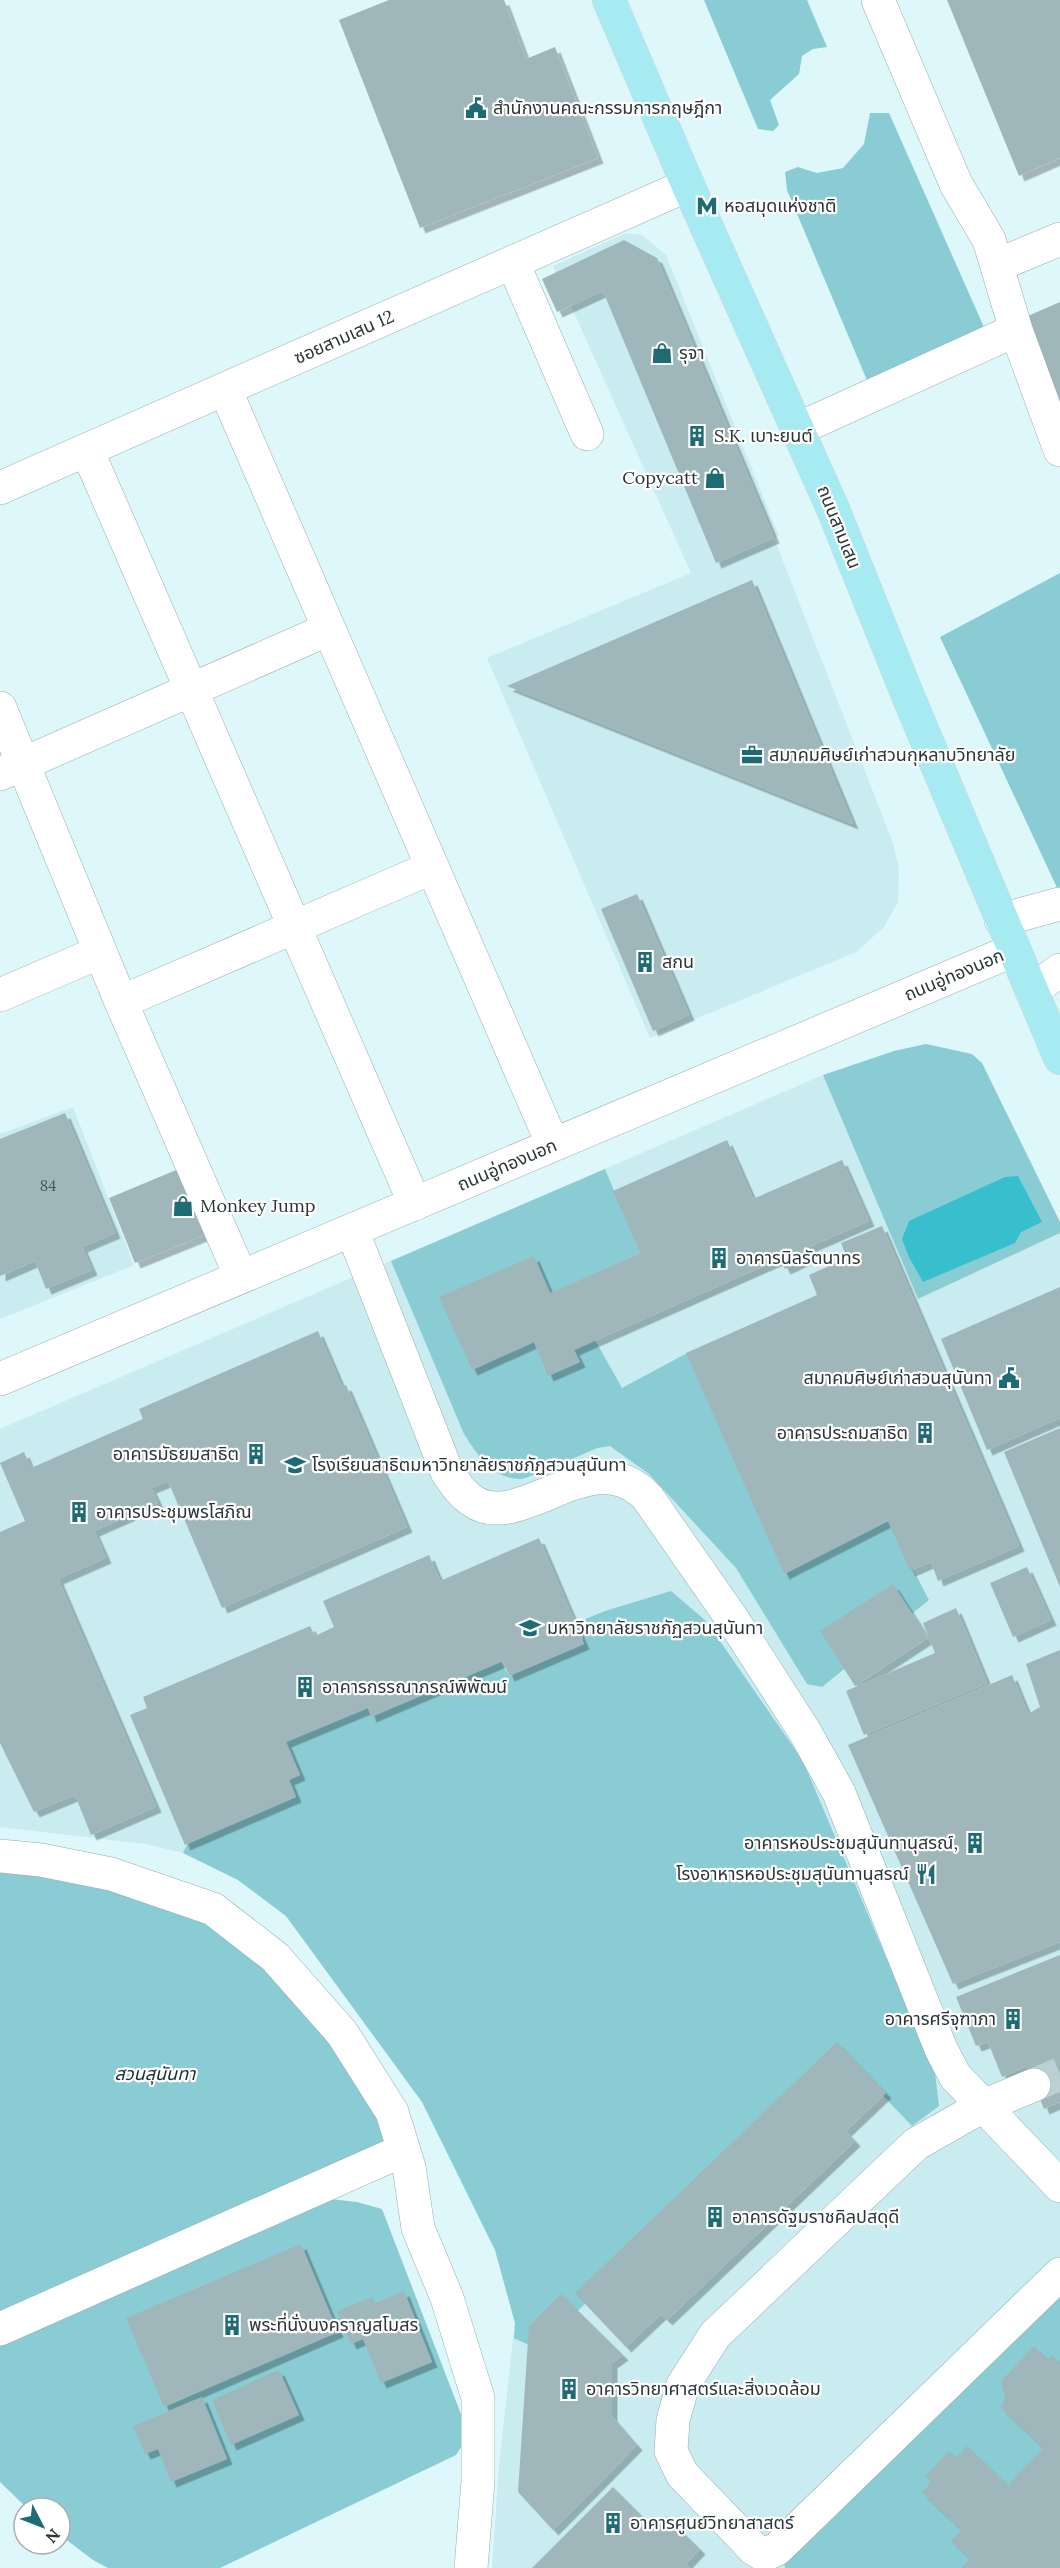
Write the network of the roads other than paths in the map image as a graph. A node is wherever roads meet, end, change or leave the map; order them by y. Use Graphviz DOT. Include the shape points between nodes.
graph roads {
  1 [pos="609,0"];
  2 [pos="878,0"];
  3 [pos="688,185"];
  4 [pos="1060,239"];
  5 [pos="513,263"];
  6 [pos="998,265"];
  7 [pos="1016,330"];
  8 [pos="225,389"];
  9 [pos="798,429"];
  10 [pos="587,434"];
  11 [pos="87,450"];
  12 [pos="1060,450"];
  13 [pos="0,488"];
  14 [pos="329,629"];
  15 [pos="191,690"];
  16 [pos="0,708"];
  17 [pos="11,769"];
  18 [pos="431,868"];
  19 [pos="1060,904"];
  20 [pos="1001,920"];
  21 [pos="294,926"];
  22 [pos="1014,950"];
  23 [pos="100,952"];
  24 [pos="1060,970"];
  25 [pos="1032,992"];
  26 [pos="0,995"];
  27 [pos="121,1002"];
  28 [pos="1060,1058"];
  29 [pos="553,1145"];
  30 [pos="414,1204"];
  31 [pos="352,1230"];
  32 [pos="241,1277"];
  33 [pos="0,1379"];
  34 [pos="0,1856"];
  35 [pos="1034,2085"];
  36 [pos="983,2106"];
  37 [pos="404,2150"];
  38 [pos="1060,2186"];
  39 [pos="1060,2274"];
  40 [pos="0,2329"];
  41 [pos="471,2568"];
  1 -- 3 [label="main road, ถนนสามเสน"];
  2 -- 6 [label="street" via="956,184 989,240"];
  3 -- 5 [label="street, ซอยสามเสน 12"];
  3 -- 9 [label="main road, ถนนสามเสน"];
  4 -- 6 [label="street"];
  5 -- 8 [label="street, ซอยสามเสน 12"];
  5 -- 10 [label="street"];
  6 -- 7 [label="street"];
  7 -- 9 [label="street"];
  7 -- 12 [label="street"];
  8 -- 11 [label="street, ซอยสามเสน 12"];
  8 -- 14 [label="street"];
  9 -- 20 [label="main road, ถนนสามเสน"];
  11 -- 13 [label="street, ซอยสามเสน 12"];
  11 -- 15 [label="street"];
  14 -- 15 [label="street"];
  14 -- 18 [label="street"];
  15 -- 17 [label="street"];
  15 -- 21 [label="street"];
  16 -- 17 [label="street"];
  17 -- 23 [label="street"];
  18 -- 21 [label="street"];
  18 -- 29 [label="street"];
  19 -- 20 [label="street"];
  20 -- 22 [label="main road, ถนนสามเสน"];
  21 -- 27 [label="street"];
  21 -- 30 [label="street"];
  22 -- 25 [label="main road, ถนนสามเสน"];
  22 -- 29 [label="street, ถนนอู่ทองนอก"];
  23 -- 26 [label="street"];
  23 -- 27 [label="street"];
  24 -- 25 [label="street"];
  25 -- 28 [label="main road, ถนนสามเสน"];
  27 -- 32 [label="street"];
  29 -- 30 [label="street, ถนนอู่ทองนอก"];
  30 -- 31 [label="street, ถนนอู่ทองนอก"];
  31 -- 32 [label="street, ถนนอู่ทองนอก"];
  31 -- 36 [label="street" via="447,1472 472,1502 504,1509 589,1479 608,1477 625,1479 648,1498 805,1732 833,1783 941,2049 955,2076"];
  32 -- 33 [label="street, ถนนอู่ทองนอก"];
  34 -- 37 [label="street" via="111,1874 213,1909 275,1957 342,2033 392,2112"];
  35 -- 36 [label="street"];
  36 -- 38 [label="street"];
  36 -- 39 [label="street" via="916,2144 715,2334 683,2385 673,2420 671,2451 682,2474 753,2549 764,2555 777,2549"];
  37 -- 40 [label="street"];
  37 -- 41 [label="street" via="418,2228 447,2298 478,2398 478,2481"];
}
